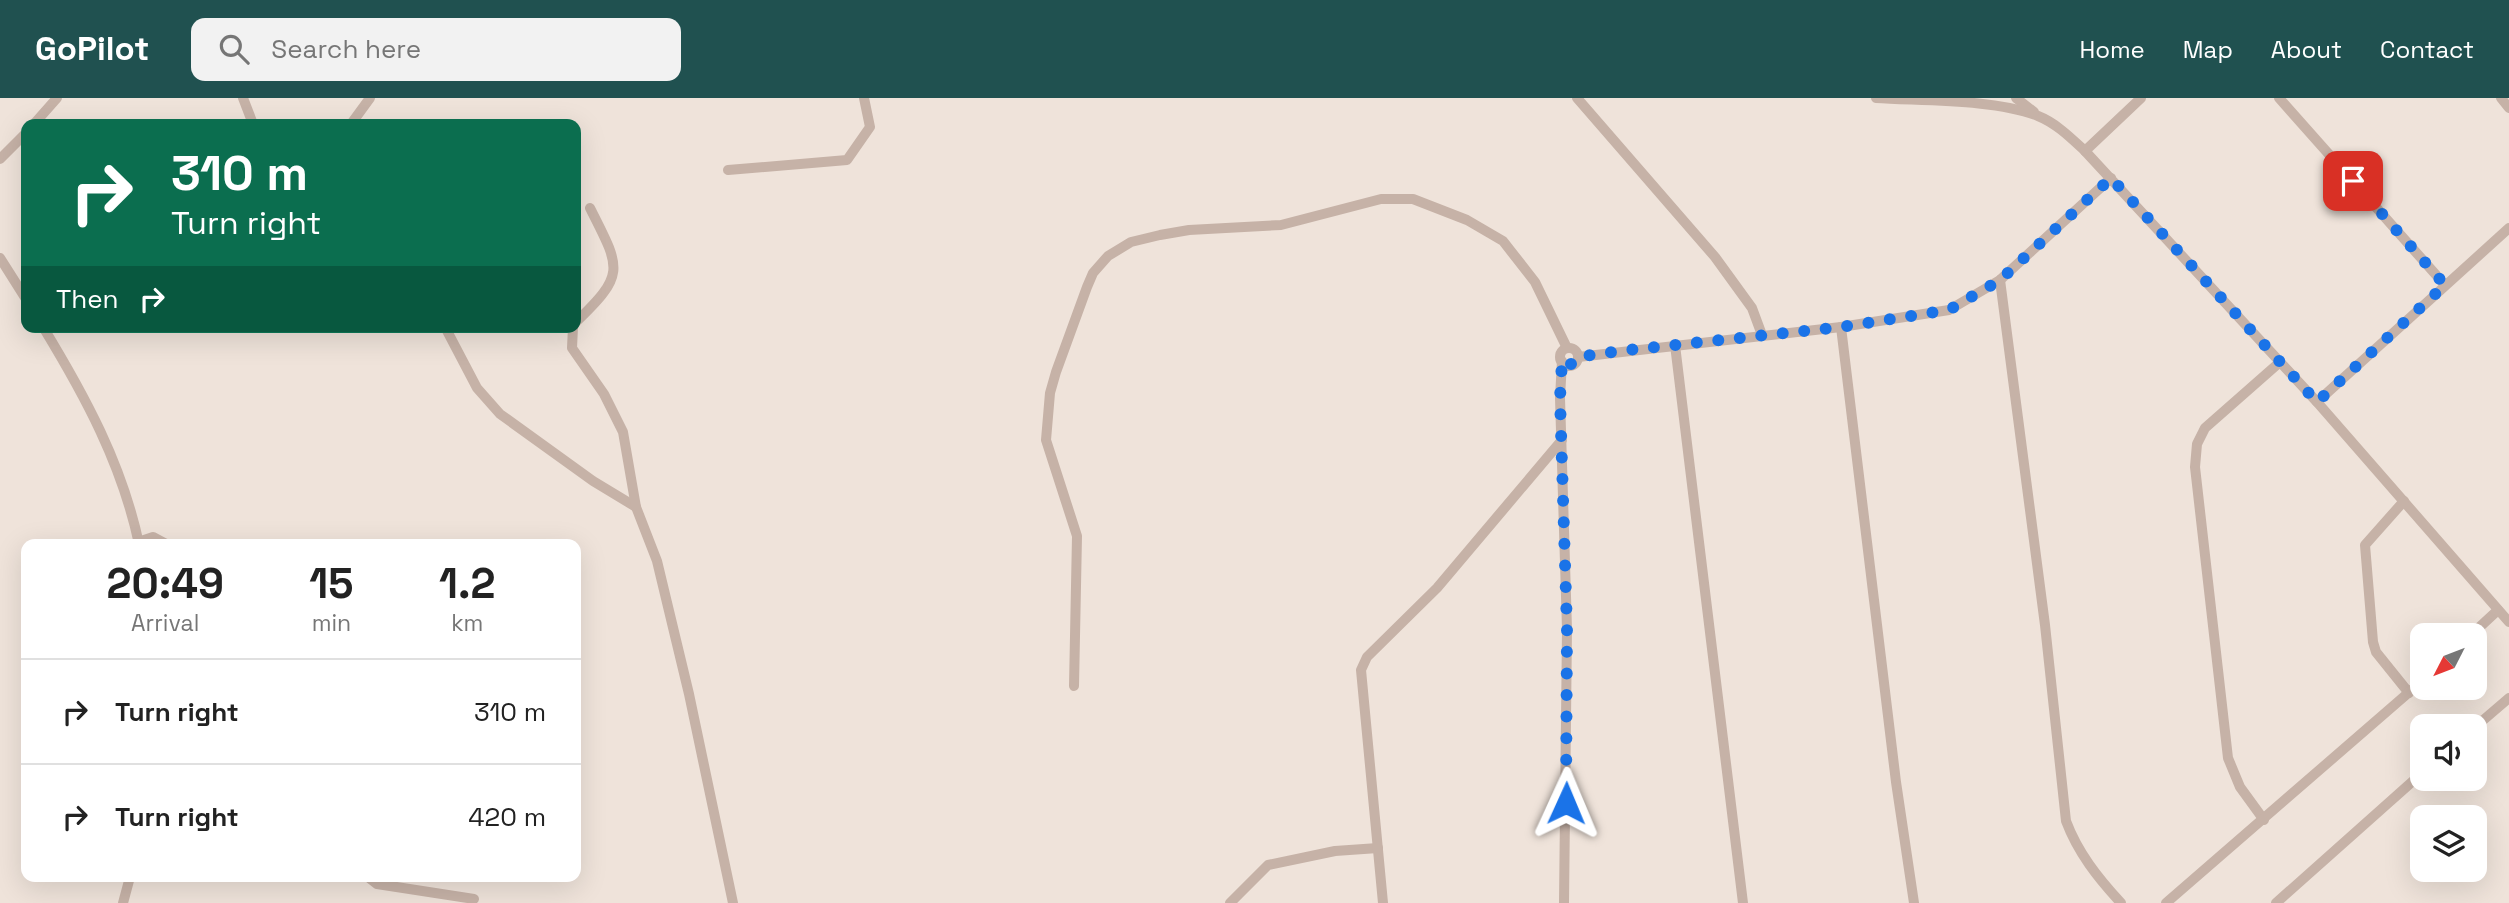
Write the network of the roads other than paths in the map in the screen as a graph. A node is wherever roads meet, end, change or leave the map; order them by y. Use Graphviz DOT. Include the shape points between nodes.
graph roads {
  1 [pos="57,98"];
  2 [pos="243,98"];
  3 [pos="370,98"];
  4 [pos="864,98"];
  5 [pos="1577,98"];
  6 [pos="1876,98"];
  7 [pos="2016,98"];
  8 [pos="2141,98"];
  9 [pos="2279,98"];
  10 [pos="2501,98"];
  11 [pos="2509,107"];
  12 [pos="2039,116"];
  13 [pos="38,119"];
  14 [pos="251,119"];
  15 [pos="355,119"];
  16 [pos="21,137"];
  17 [pos="2085,151"];
  18 [pos="0,159"];
  19 [pos="728,170"];
  20 [pos="2111,178"];
  21 [pos="590,208"];
  22 [pos="2509,228"];
  23 [pos="0,258"];
  24 [pos="2000,280"];
  25 [pos="2445,285"];
  26 [pos="21,291"];
  27 [pos="581,317"];
  28 [pos="1841,327"];
  29 [pos="47,333"];
  30 [pos="448,333"];
  31 [pos="573,333"];
  32 [pos="1762,335"];
  33 [pos="1675,345"];
  34 [pos="1567,348"];
  35 [pos="1578,357"];
  36 [pos="1562,361"];
  37 [pos="2280,362"];
  38 [pos="2317,402"];
  39 [pos="1562,440"];
  40 [pos="2404,500"];
  41 [pos="636,507"];
  42 [pos="138,539"];
  43 [pos="2498,610"];
  44 [pos="2509,622"];
  45 [pos="2484,623"];
  46 [pos="1074,686"];
  47 [pos="2409,693"];
  48 [pos="2509,698"];
  49 [pos="2487,717"];
  50 [pos="2410,784"];
  51 [pos="2264,820"];
  52 [pos="1378,848"];
  53 [pos="129,882"];
  54 [pos="374,882"];
  55 [pos="474,899"];
  56 [pos="123,903"];
  57 [pos="733,903"];
  58 [pos="1230,903"];
  59 [pos="1383,903"];
  60 [pos="1564,903"];
  61 [pos="1742,903"];
  62 [pos="1914,903"];
  63 [pos="2121,903"];
  64 [pos="2166,903"];
  65 [pos="2276,903"];
  1 -- 13 [label="street"];
  2 -- 14 [label="street"];
  3 -- 15 [label="street"];
  4 -- 19 [label="street" via="870,127 847,160"];
  5 -- 32 [label="street" via="1715,257 1752,308"];
  6 -- 12 [label="street" via="2004,107"];
  7 -- 12 [label="street"];
  8 -- 17 [label="street"];
  9 -- 25 [label="street"];
  10 -- 11 [label="street"];
  12 -- 17 [label="street"];
  16 -- 18 [label="street"];
  17 -- 20 [label="street"];
  20 -- 24 [label="street"];
  20 -- 37 [label="street"];
  21 -- 27 [label="street" via="611,248 614,278 603,297"];
  22 -- 25 [label="street"];
  23 -- 26 [label="street"];
  24 -- 28 [label="street" via="1949,310"];
  24 -- 63 [label="street" via="2044,611 2066,821 2086,862"];
  25 -- 38 [label="street"];
  28 -- 32 [label="street"];
  28 -- 62 [label="street"];
  29 -- 42 [label="street" via="95,415 122,480"];
  30 -- 41 [label="street" via="477,388 500,414"];
  31 -- 41 [label="street" via="572,348 623,432"];
  32 -- 33 [label="street"];
  33 -- 35 [label="street"];
  33 -- 61 [label="street"];
  34 -- 35 [label="street" via="1575,350"];
  34 -- 36 [label="street"];
  34 -- 46 [label="street" via="1535,282 1503,241 1467,220 1413,199 1381,199 1281,225 1160,235 1131,242 1108,257 1093,273 1078,310 1050,393 1047,426 1046,440 1077,536"];
  35 -- 36 [label="street" via="1573,365"];
  36 -- 39 [label="street"];
  37 -- 38 [label="street"];
  37 -- 51 [label="street" via="2205,428 2197,444 2195,467 2228,758 2240,787"];
  38 -- 40 [label="street"];
  39 -- 52 [label="street" via="1437,588 1367,657 1361,670"];
  39 -- 60 [label="street" via="1568,688"];
  40 -- 43 [label="street"];
  40 -- 47 [label="street" via="2370,538 2364,552 2376,652"];
  41 -- 57 [label="street" via="657,561"];
  43 -- 44 [label="street"];
  43 -- 45 [label="street"];
  47 -- 51 [label="street"];
  48 -- 49 [label="street"];
  50 -- 65 [label="street"];
  51 -- 64 [label="street"];
  52 -- 58 [label="street" via="1335,851 1268,865"];
  52 -- 59 [label="street"];
  53 -- 56 [label="street"];
  54 -- 55 [label="street"];
}
